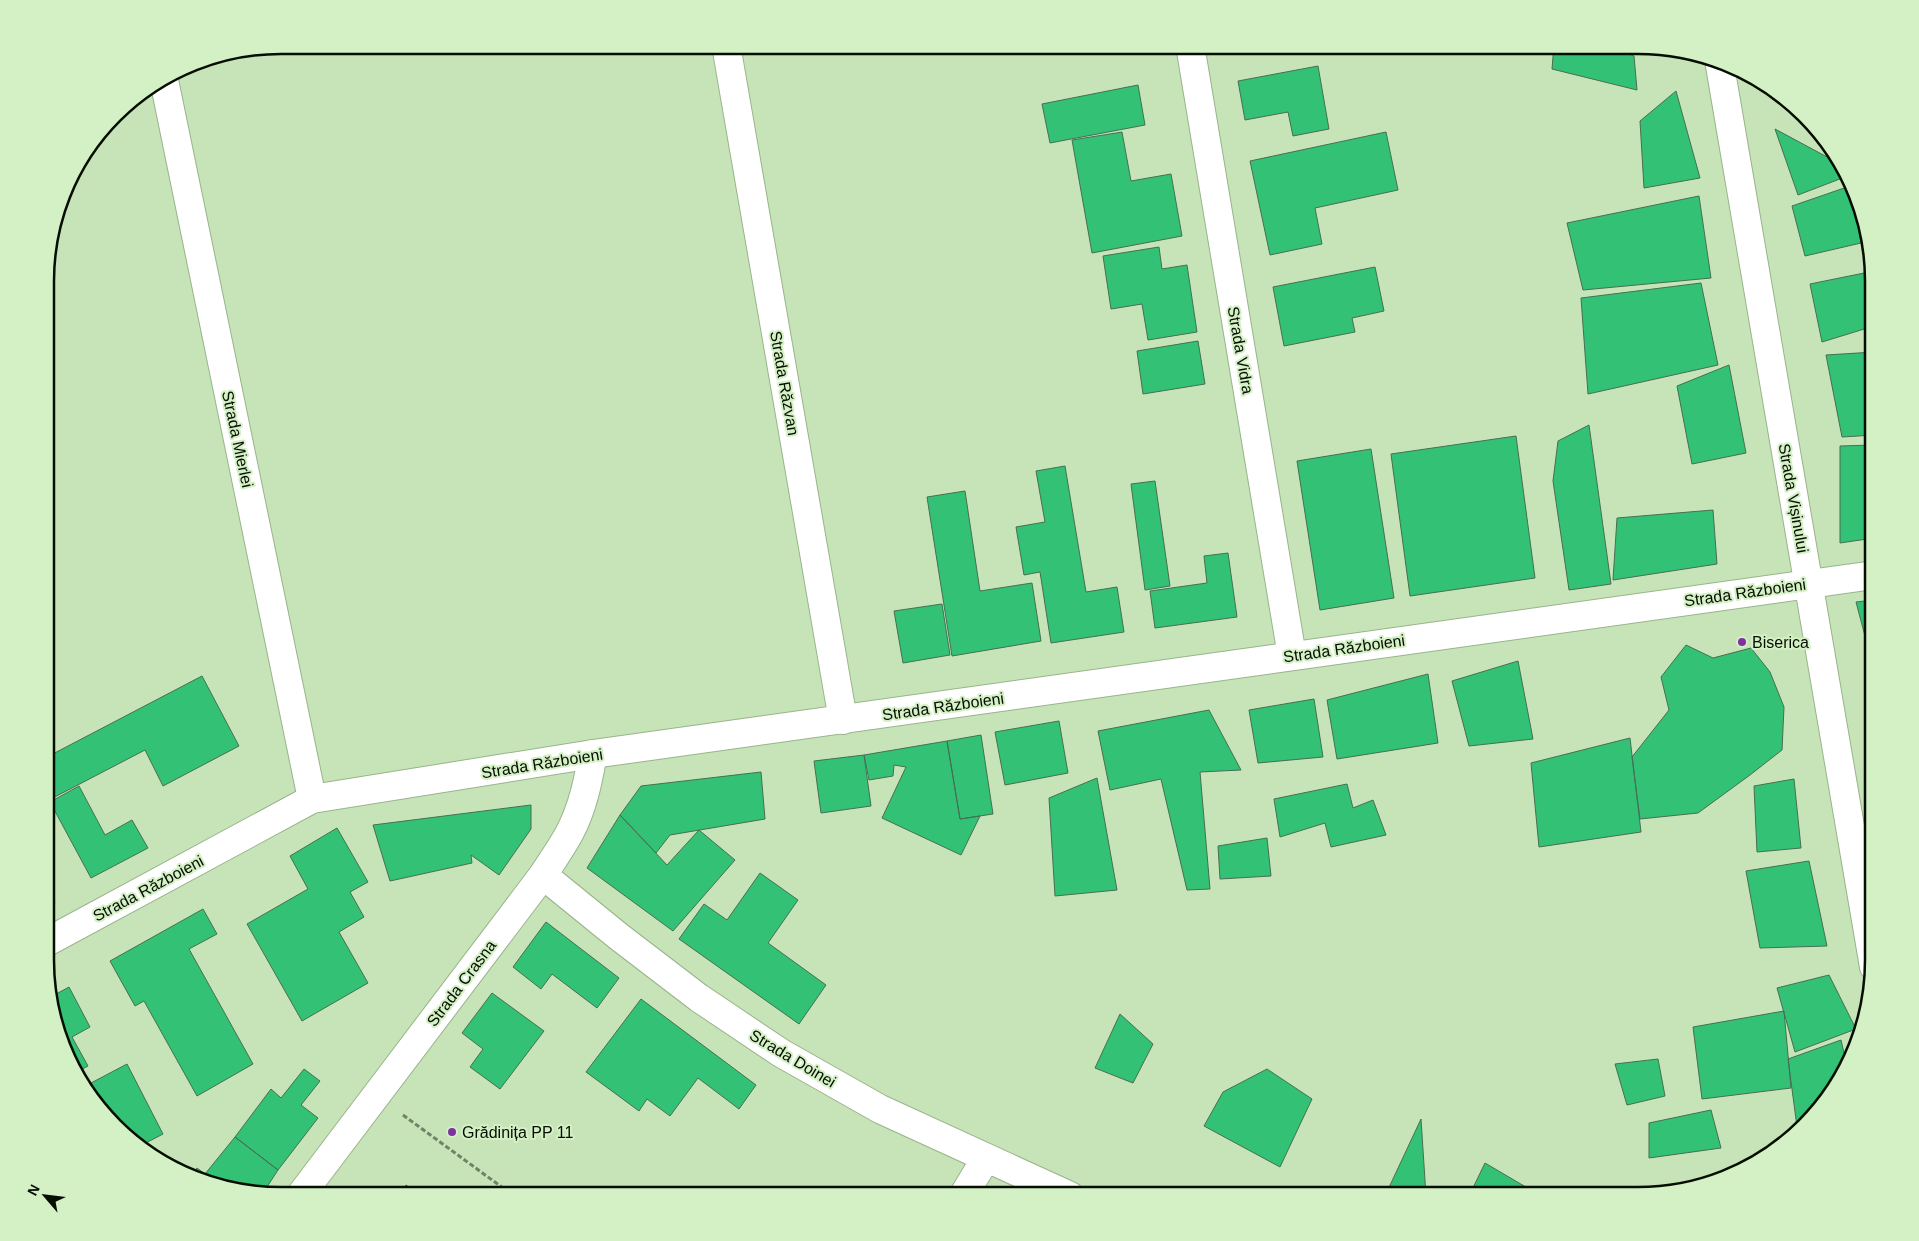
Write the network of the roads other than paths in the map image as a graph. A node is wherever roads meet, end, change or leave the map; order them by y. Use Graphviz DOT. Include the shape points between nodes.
graph roads {
  1 [pos="728,54"];
  2 [pos="1192,54"];
  3 [pos="1721,69"];
  4 [pos="165,85"];
  5 [pos="1865,576"];
  6 [pos="1809,584"];
  7 [pos="1292,656"];
  8 [pos="843,720"];
  9 [pos="593,754"];
  10 [pos="312,799"];
  11 [pos="543,875"];
  12 [pos="1865,914"];
  13 [pos="54,938"];
  14 [pos="986,1158"];
  15 [pos="307,1187"];
  16 [pos="968,1187"];
  17 [pos="1050,1187"];
  1 -- 8 [label="street, Strada Răzvan"];
  2 -- 7 [label="street, Strada Vidra"];
  3 -- 6 [label="street, Strada Vișinului"];
  4 -- 10 [label="street, Strada Mierlei"];
  5 -- 6 [label="street, Strada Războieni"];
  6 -- 7 [label="street, Strada Războieni"];
  6 -- 12 [label="street, Strada Vișinului"];
  7 -- 8 [label="street, Strada Războieni"];
  8 -- 9 [label="street, Strada Războieni"];
  9 -- 10 [label="street, Strada Războieni"];
  9 -- 11 [label="street, Strada Crasna" via="580,809 570,833"];
  10 -- 13 [label="street, Strada Războieni"];
  11 -- 14 [label="street, Strada Doinei" via="699,998 781,1052 880,1109"];
  11 -- 15 [label="street, Strada Crasna"];
  14 -- 16 [label="street"];
  14 -- 17 [label="street, Strada Doinei"];
}
